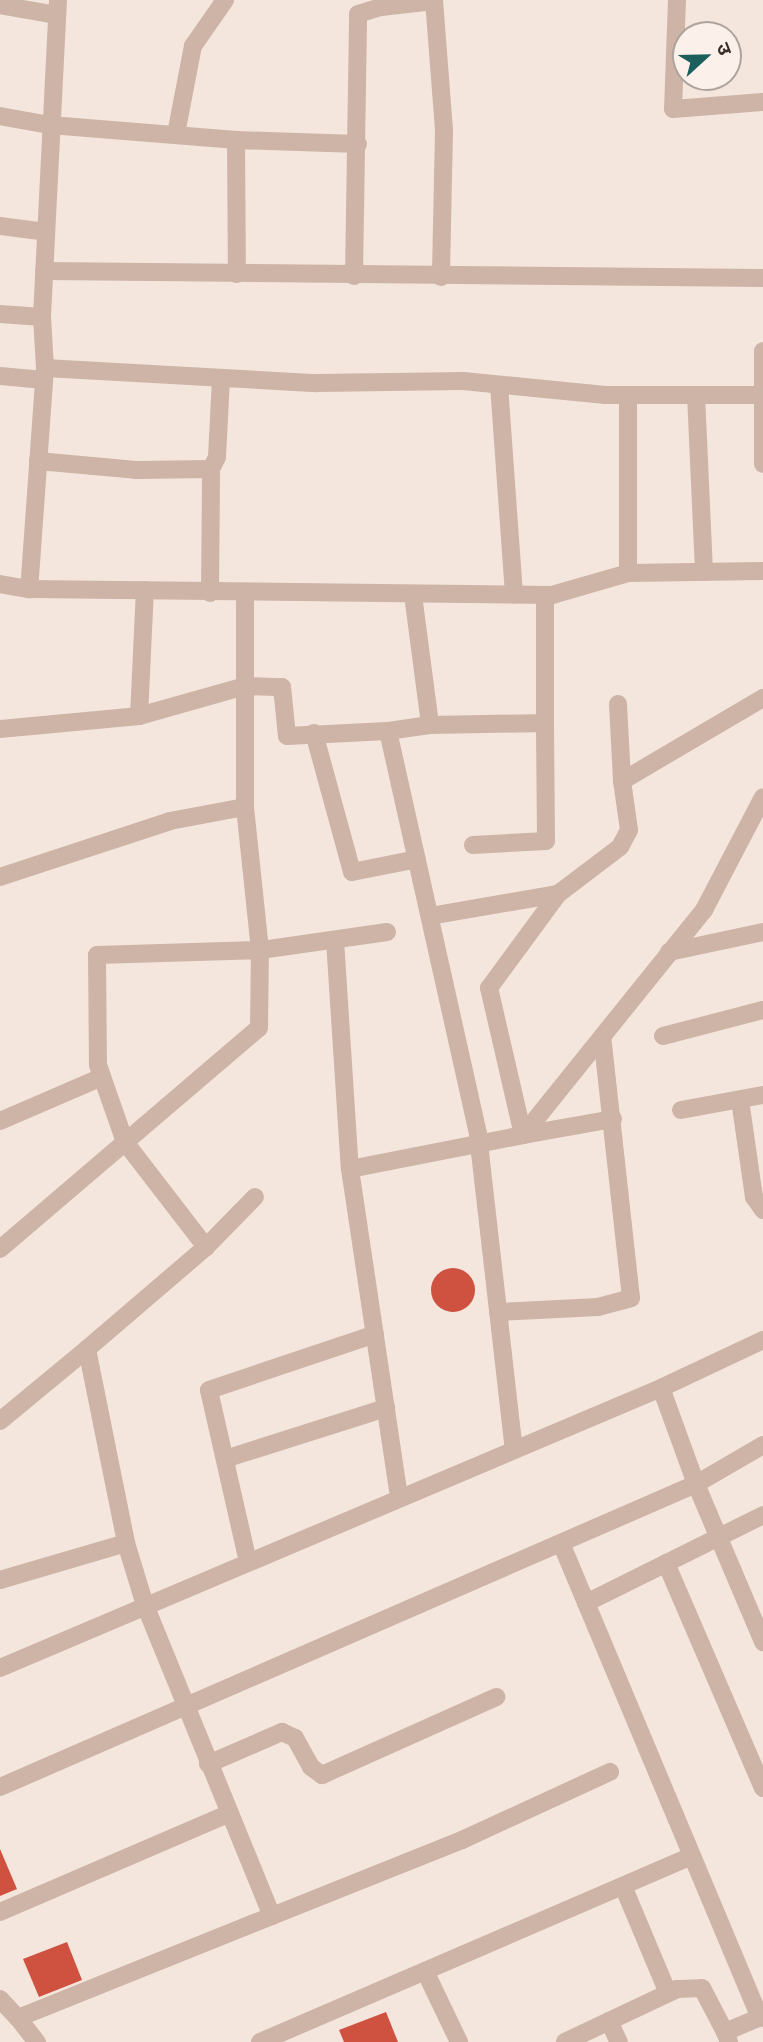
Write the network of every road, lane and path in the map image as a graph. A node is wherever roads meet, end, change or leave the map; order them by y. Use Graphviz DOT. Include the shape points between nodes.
graph roads {
  1 [pos="225,0"];
  2 [pos="677,0"];
  3 [pos="434,1"];
  4 [pos="0,5"];
  5 [pos="57,8"];
  6 [pos="763,102"];
  7 [pos="0,116"];
  8 [pos="50,125"];
  9 [pos="176,134"];
  10 [pos="236,140"];
  11 [pos="358,144"];
  12 [pos="0,226"];
  13 [pos="46,232"];
  14 [pos="44,271"];
  15 [pos="237,274"];
  16 [pos="354,276"];
  17 [pos="441,277"];
  18 [pos="763,278"];
  19 [pos="0,314"];
  20 [pos="42,317"];
  21 [pos="763,351"];
  22 [pos="45,374"];
  23 [pos="0,376"];
  24 [pos="221,377"];
  25 [pos="499,385"];
  26 [pos="628,395"];
  27 [pos="696,395"];
  28 [pos="761,395"];
  29 [pos="38,461"];
  30 [pos="763,464"];
  31 [pos="211,469"];
  32 [pos="763,571"];
  33 [pos="704,572"];
  34 [pos="628,573"];
  35 [pos="0,584"];
  36 [pos="29,589"];
  37 [pos="145,590"];
  38 [pos="210,593"];
  39 [pos="246,594"];
  40 [pos="514,594"];
  41 [pos="413,595"];
  42 [pos="545,595"];
  43 [pos="245,687"];
  44 [pos="763,698"];
  45 [pos="618,704"];
  46 [pos="139,716"];
  47 [pos="545,723"];
  48 [pos="430,725"];
  49 [pos="0,729"];
  50 [pos="388,731"];
  51 [pos="314,733"];
  52 [pos="622,780"];
  53 [pos="763,797"];
  54 [pos="245,807"];
  55 [pos="473,845"];
  56 [pos="417,859"];
  57 [pos="0,877"];
  58 [pos="558,894"];
  59 [pos="430,916"];
  60 [pos="387,932"];
  61 [pos="763,932"];
  62 [pos="335,940"];
  63 [pos="260,950"];
  64 [pos="669,953"];
  65 [pos="763,1010"];
  66 [pos="663,1036"];
  67 [pos="602,1037"];
  68 [pos="102,1077"];
  69 [pos="763,1096"];
  70 [pos="740,1100"];
  71 [pos="681,1110"];
  72 [pos="613,1119"];
  73 [pos="0,1121"];
  74 [pos="523,1136"];
  75 [pos="125,1142"];
  76 [pos="478,1144"];
  77 [pos="350,1169"];
  78 [pos="255,1197"];
  79 [pos="763,1210"];
  80 [pos="206,1247"];
  81 [pos="0,1250"];
  82 [pos="498,1312"];
  83 [pos="375,1334"];
  84 [pos="763,1340"];
  85 [pos="87,1349"];
  86 [pos="661,1388"];
  87 [pos="386,1408"];
  88 [pos="0,1421"];
  89 [pos="763,1445"];
  90 [pos="514,1450"];
  91 [pos="228,1458"];
  92 [pos="696,1484"];
  93 [pos="399,1498"];
  94 [pos="763,1516"];
  95 [pos="719,1536"];
  96 [pos="126,1543"];
  97 [pos="561,1543"];
  98 [pos="248,1562"];
  99 [pos="666,1563"];
  100 [pos="0,1580"];
  101 [pos="586,1603"];
  102 [pos="145,1605"];
  103 [pos="763,1642"];
  104 [pos="0,1668"];
  105 [pos="496,1697"];
  106 [pos="184,1705"];
  107 [pos="208,1764"];
  108 [pos="610,1772"];
  109 [pos="0,1787"];
  110 [pos="763,1788"];
  111 [pos="228,1814"];
  112 [pos="692,1856"];
  113 [pos="623,1886"];
  114 [pos="0,1912"];
  115 [pos="272,1916"];
  116 [pos="425,1970"];
  117 [pos="668,1993"];
  118 [pos="0,1999"];
  119 [pos="761,2017"];
  120 [pos="18,2018"];
  121 [pos="609,2021"];
  122 [pos="727,2037"];
  123 [pos="37,2042"];
  124 [pos="260,2042"];
  125 [pos="459,2042"];
  126 [pos="565,2042"];
  127 [pos="619,2042"];
  1 -- 9 [label="street" via="193,46"];
  2 -- 6 [label="street" via="673,109"];
  3 -- 11 [label="street" via="381,6 358,14"];
  3 -- 17 [label="street" via="444,130"];
  4 -- 5 [label="street"];
  5 -- 8 [label="street"];
  7 -- 8 [label="street"];
  8 -- 9 [label="street"];
  8 -- 13 [label="street"];
  9 -- 10 [label="street"];
  10 -- 11 [label="street"];
  10 -- 15 [label="street"];
  11 -- 16 [label="street"];
  12 -- 13 [label="street"];
  13 -- 14 [label="street"];
  14 -- 15 [label="street"];
  14 -- 20 [label="street"];
  15 -- 16 [label="street"];
  16 -- 17 [label="street"];
  17 -- 18 [label="street"];
  19 -- 20 [label="street"];
  20 -- 22 [label="street"];
  21 -- 28 [label="street"];
  22 -- 23 [label="street"];
  22 -- 24 [label="street"];
  22 -- 29 [label="street"];
  24 -- 25 [label="street"];
  24 -- 31 [label="street" via="217,457"];
  25 -- 26 [label="street"];
  25 -- 40 [label="street"];
  26 -- 27 [label="street"];
  26 -- 34 [label="street"];
  27 -- 28 [label="street"];
  27 -- 33 [label="street"];
  28 -- 30 [label="street"];
  29 -- 31 [label="street" via="136,470"];
  29 -- 36 [label="street"];
  31 -- 38 [label="street"];
  32 -- 33 [label="street"];
  33 -- 34 [label="street"];
  34 -- 42 [label="street"];
  35 -- 36 [label="street"];
  36 -- 37 [label="street"];
  37 -- 38 [label="street"];
  37 -- 46 [label="street"];
  38 -- 39 [label="street"];
  39 -- 41 [label="street"];
  39 -- 43 [label="street"];
  40 -- 41 [label="street"];
  40 -- 42 [label="street"];
  41 -- 48 [label="street"];
  42 -- 47 [label="street"];
  43 -- 46 [label="street"];
  43 -- 51 [label="street" via="282,687 287,736"];
  43 -- 54 [label="street"];
  44 -- 52 [label="street"];
  45 -- 52 [label="street"];
  46 -- 49 [label="street"];
  47 -- 48 [label="street"];
  47 -- 55 [label="street" via="546,841"];
  48 -- 50 [label="street"];
  50 -- 51 [label="street"];
  50 -- 56 [label="street"];
  51 -- 56 [label="street" via="352,872"];
  52 -- 58 [label="street" via="629,830 620,847"];
  53 -- 64 [label="street" via="704,910"];
  54 -- 57 [label="street" via="170,821"];
  54 -- 63 [label="street"];
  56 -- 59 [label="street"];
  58 -- 59 [label="street"];
  58 -- 74 [label="street" via="489,988"];
  59 -- 76 [label="street"];
  60 -- 62 [label="street"];
  61 -- 64 [label="street"];
  62 -- 63 [label="street"];
  62 -- 77 [label="street"];
  63 -- 68 [label="street" via="96,955 97,1065"];
  63 -- 75 [label="street" via="259,1028"];
  64 -- 67 [label="street"];
  65 -- 66 [label="street"];
  67 -- 72 [label="street"];
  67 -- 74 [label="street"];
  68 -- 73 [label="street"];
  68 -- 75 [label="street"];
  69 -- 70 [label="street"];
  70 -- 71 [label="street"];
  70 -- 79 [label="street" via="754,1197"];
  72 -- 74 [label="street"];
  72 -- 82 [label="street" via="631,1298 598,1307"];
  74 -- 76 [label="street"];
  75 -- 80 [label="street"];
  75 -- 81 [label="street"];
  76 -- 77 [label="street"];
  76 -- 82 [label="street"];
  77 -- 83 [label="street"];
  78 -- 80 [label="street"];
  80 -- 85 [label="street"];
  82 -- 90 [label="street"];
  83 -- 87 [label="street"];
  83 -- 91 [label="street" via="209,1390"];
  84 -- 86 [label="street"];
  85 -- 88 [label="street"];
  85 -- 96 [label="street"];
  86 -- 90 [label="street"];
  86 -- 92 [label="street"];
  87 -- 91 [label="street"];
  87 -- 93 [label="street"];
  89 -- 92 [label="street"];
  90 -- 93 [label="street"];
  91 -- 98 [label="street"];
  92 -- 95 [label="street"];
  92 -- 97 [label="street"];
  93 -- 98 [label="street"];
  94 -- 95 [label="street"];
  95 -- 99 [label="street"];
  95 -- 103 [label="street"];
  96 -- 100 [label="street"];
  96 -- 102 [label="street"];
  97 -- 101 [label="street"];
  97 -- 106 [label="street"];
  98 -- 102 [label="street"];
  99 -- 101 [label="street"];
  99 -- 110 [label="street"];
  101 -- 112 [label="street"];
  102 -- 104 [label="street"];
  102 -- 106 [label="street"];
  105 -- 107 [label="street" via="322,1775 295,1738 282,1732"];
  106 -- 107 [label="street"];
  106 -- 109 [label="street"];
  107 -- 111 [label="street"];
  108 -- 115 [label="street" via="462,1840"];
  111 -- 114 [label="street"];
  111 -- 115 [label="street"];
  112 -- 113 [label="street"];
  112 -- 119 [label="street"];
  113 -- 116 [label="street"];
  113 -- 117 [label="street"];
  115 -- 120 [label="street"];
  116 -- 124 [label="street"];
  116 -- 125 [label="street"];
  117 -- 121 [label="street"];
  117 -- 122 [label="street" via="702,1988"];
  118 -- 120 [label="street"];
  119 -- 122 [label="street"];
  120 -- 123 [label="street"];
  121 -- 126 [label="street"];
  121 -- 127 [label="street"];
}
